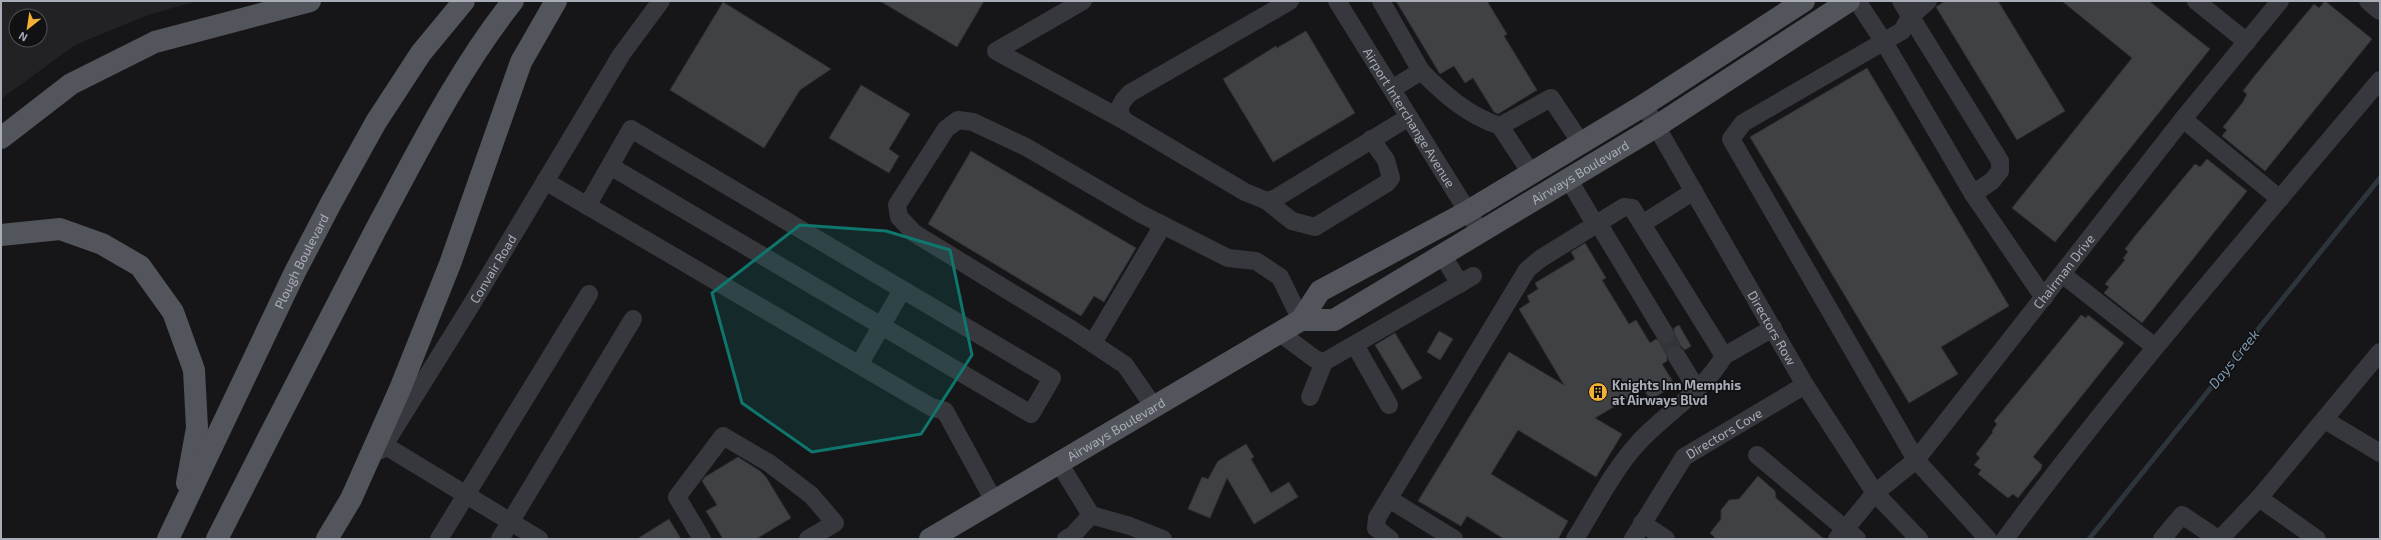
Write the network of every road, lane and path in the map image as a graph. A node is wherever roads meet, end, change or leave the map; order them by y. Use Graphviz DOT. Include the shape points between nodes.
graph roads {
  1 [pos="310,1"];
  2 [pos="464,1"];
  3 [pos="513,1"];
  4 [pos="556,1"];
  5 [pos="661,1"];
  6 [pos="1083,1"];
  7 [pos="1290,1"];
  8 [pos="1381,1"];
  9 [pos="1804,1"];
  10 [pos="1849,1"];
  11 [pos="1857,1"];
  12 [pos="1901,1"];
  13 [pos="1928,1"];
  14 [pos="2196,1"];
  15 [pos="2280,1"];
  16 [pos="2368,1"];
  17 [pos="1344,3"];
  18 [pos="2380,11"];
  19 [pos="1910,17"];
  20 [pos="1884,42"];
  21 [pos="2247,42"];
  22 [pos="1421,71"];
  23 [pos="2380,80"];
  24 [pos="1392,89"];
  25 [pos="1644,105"];
  26 [pos="1409,117"];
  27 [pos="2183,119"];
  28 [pos="1125,121"];
  29 [pos="1500,126"];
  30 [pos="1658,126"];
  31 [pos="1,138"];
  32 [pos="1372,140"];
  33 [pos="1581,143"];
  34 [pos="610,166"];
  35 [pos="1531,173"];
  36 [pos="1569,180"];
  37 [pos="545,181"];
  38 [pos="1694,191"];
  39 [pos="1973,194"];
  40 [pos="2280,199"];
  41 [pos="1267,200"];
  42 [pos="587,206"];
  43 [pos="1467,212"];
  44 [pos="1597,224"];
  45 [pos="1642,224"];
  46 [pos="1163,225"];
  47 [pos="1481,233"];
  48 [pos="1,235"];
  49 [pos="1443,256"];
  50 [pos="2062,274"];
  51 [pos="902,290"];
  52 [pos="589,294"];
  53 [pos="2044,298"];
  54 [pos="633,319"];
  55 [pos="1302,320"];
  56 [pos="881,326"];
  57 [pos="1773,328"];
  58 [pos="1280,333"];
  59 [pos="1665,334"];
  60 [pos="1093,343"];
  61 [pos="1355,345"];
  62 [pos="2155,347"];
  63 [pos="2380,352"];
  64 [pos="1676,355"];
  65 [pos="1724,356"];
  66 [pos="1324,362"];
  67 [pos="859,365"];
  68 [pos="1805,385"];
  69 [pos="1696,388"];
  70 [pos="1310,397"];
  71 [pos="1389,405"];
  72 [pos="1154,407"];
  73 [pos="2325,420"];
  74 [pos="384,445"];
  75 [pos="2380,453"];
  76 [pos="1758,455"];
  77 [pos="1916,460"];
  78 [pos="1059,462"];
  79 [pos="1875,492"];
  80 [pos="465,494"];
  81 [pos="2259,498"];
  82 [pos="351,499"];
  83 [pos="1389,499"];
  84 [pos="994,501"];
  85 [pos="182,509"];
  86 [pos="1091,515"];
  87 [pos="510,521"];
  88 [pos="1642,524"];
  89 [pos="1846,536"];
  90 [pos="168,539"];
  91 [pos="217,539"];
  92 [pos="327,539"];
  93 [pos="440,539"];
  94 [pos="500,539"];
  95 [pos="539,539"];
  96 [pos="702,539"];
  97 [pos="808,539"];
  98 [pos="930,539"];
  99 [pos="1066,539"];
  100 [pos="1163,539"];
  101 [pos="1390,539"];
  102 [pos="1454,539"];
  103 [pos="1575,539"];
  104 [pos="1632,539"];
  105 [pos="1666,539"];
  106 [pos="1919,539"];
  107 [pos="1988,539"];
  108 [pos="2005,539"];
  109 [pos="2162,539"];
  110 [pos="2219,539"];
  111 [pos="2317,539"];
  1 -- 31 [label="main road" via="155,42 71,84"];
  2 -- 85 [label="main road, Plough Boulevard" via="421,54 376,122 331,203 295,272"];
  3 -- 91 [label="main road" via="485,36 408,170 284,404"];
  4 -- 82 [label="main road" via="521,62 450,264 400,389"];
  5 -- 37 [label="street, Convair Road" via="621,55"];
  6 -- 28 [label="street" via="996,51"];
  7 -- 28 [label="street" via="1130,93 1122,101 1119,109 1119,115"];
  8 -- 22 [label="street"];
  9 -- 25 [label="main road, Airways Boulevard"];
  10 -- 30 [label="main road, Airways Boulevard"];
  11 -- 20 [label="street"];
  12 -- 19 [label="street"];
  13 -- 19 [label="street"];
  14 -- 21 [label="street"];
  15 -- 21 [label="street, Chairman Drive"];
  16 -- 18 [label="street"];
  17 -- 24 [label="street, Airport Interchange Avenue"];
  19 -- 20 [label="street" via="1902,31"];
  19 -- 39 [label="street" via="2000,160 2000,171 1992,181"];
  20 -- 39 [label="street"];
  20 -- 77 [label="street" via="1743,123 1731,139"];
  21 -- 27 [label="street, Chairman Drive"];
  22 -- 24 [label="street"];
  22 -- 29 [label="street" via="1462,108"];
  23 -- 40 [label="street"];
  24 -- 26 [label="street, Airport Interchange Avenue"];
  25 -- 30 [label="street, Directors Row"];
  25 -- 33 [label="main road, Airways Boulevard"];
  26 -- 32 [label="street"];
  26 -- 43 [label="street, Airport Interchange Avenue"];
  27 -- 40 [label="street"];
  27 -- 50 [label="street, Chairman Drive"];
  28 -- 41 [label="street" via="1245,192"];
  29 -- 33 [label="street" via="1551,98"];
  29 -- 35 [label="street"];
  30 -- 36 [label="main road, Airways Boulevard"];
  30 -- 38 [label="street, Directors Row"];
  32 -- 41 [label="street" via="1276,198"];
  32 -- 41 [label="street" via="1386,160 1391,178 1387,183 1315,227 1292,221"];
  33 -- 35 [label="main road, Airways Boulevard"];
  34 -- 42 [label="street"];
  34 -- 51 [label="street" via="631,129"];
  34 -- 56 [label="street"];
  35 -- 43 [label="main road, Airways Boulevard"];
  36 -- 44 [label="street"];
  36 -- 47 [label="main road, Airways Boulevard"];
  37 -- 42 [label="street"];
  37 -- 74 [label="street, Convair Road"];
  38 -- 45 [label="street"];
  38 -- 57 [label="street, Directors Row"];
  39 -- 53 [label="street"];
  40 -- 62 [label="street"];
  42 -- 67 [label="street"];
  43 -- 47 [label="street, Airport Interchange Avenue"];
  43 -- 55 [label="main road, Airways Boulevard" via="1320,292"];
  44 -- 45 [label="street" via="1629,206"];
  44 -- 59 [label="street"];
  44 -- 83 [label="street" via="1540,259 1528,270"];
  45 -- 65 [label="street"];
  46 -- 55 [label="street" via="1228,258 1256,261 1280,278"];
  46 -- 60 [label="street"];
  46 -- 60 [label="street" via="1026,147 973,122 958,120 946,129 897,205 899,217 914,233"];
  47 -- 49 [label="main road, Airways Boulevard"];
  48 -- 85 [label="main road" via="60,229 102,244 140,266 173,312 194,370 197,428"];
  49 -- 55 [label="main road, Airways Boulevard" via="1334,320"];
  49 -- 61 [label="street" via="1466,280"];
  50 -- 53 [label="street, Chairman Drive"];
  50 -- 62 [label="street"];
  51 -- 56 [label="street"];
  51 -- 56 [label="street" via="1052,378 1031,414"];
  52 -- 80 [label="street"];
  53 -- 77 [label="street, Chairman Drive"];
  54 -- 87 [label="street"];
  55 -- 58 [label="main road, Airways Boulevard"];
  56 -- 67 [label="street"];
  57 -- 65 [label="street"];
  57 -- 68 [label="street, Directors Row"];
  58 -- 66 [label="street"];
  58 -- 72 [label="main road, Airways Boulevard"];
  60 -- 72 [label="street" via="1125,365"];
  61 -- 66 [label="street"];
  61 -- 71 [label="street"];
  62 -- 108 [label="street"];
  63 -- 73 [label="street"];
  64 -- 69 [label="street"];
  65 -- 69 [label="street" via="1718,366"];
  66 -- 70 [label="street"];
  67 -- 84 [label="street" via="931,407 945,410"];
  68 -- 79 [label="street, Directors Row"];
  68 -- 88 [label="street, Directors Cove" via="1684,457"];
  69 -- 103 [label="street" via="1639,442"];
  72 -- 78 [label="main road, Airways Boulevard"];
  73 -- 75 [label="street"];
  73 -- 81 [label="street"];
  74 -- 80 [label="street"];
  74 -- 82 [label="street, Convair Road"];
  76 -- 89 [label="street"];
  77 -- 79 [label="street, Chairman Drive"];
  77 -- 107 [label="street"];
  78 -- 84 [label="main road, Airways Boulevard"];
  78 -- 86 [label="street"];
  79 -- 89 [label="street, Chairman Drive"];
  79 -- 106 [label="street, Directors Row"];
  80 -- 87 [label="street"];
  80 -- 93 [label="street"];
  81 -- 110 [label="street"];
  81 -- 111 [label="street"];
  82 -- 92 [label="main road, Convair Road"];
  83 -- 101 [label="street" via="1377,518 1376,528"];
  83 -- 102 [label="street"];
  84 -- 98 [label="main road, Airways Boulevard"];
  85 -- 90 [label="main road, Plough Boulevard"];
  86 -- 99 [label="street"];
  86 -- 100 [label="street"];
  87 -- 94 [label="street"];
  87 -- 95 [label="street"];
  88 -- 104 [label="street, Directors Cove"];
  88 -- 105 [label="street"];
  96 -- 97 [label="street" via="677,496 723,436 769,464 811,495 835,523"];
  109 -- 110 [label="street" via="2182,515"];
}
